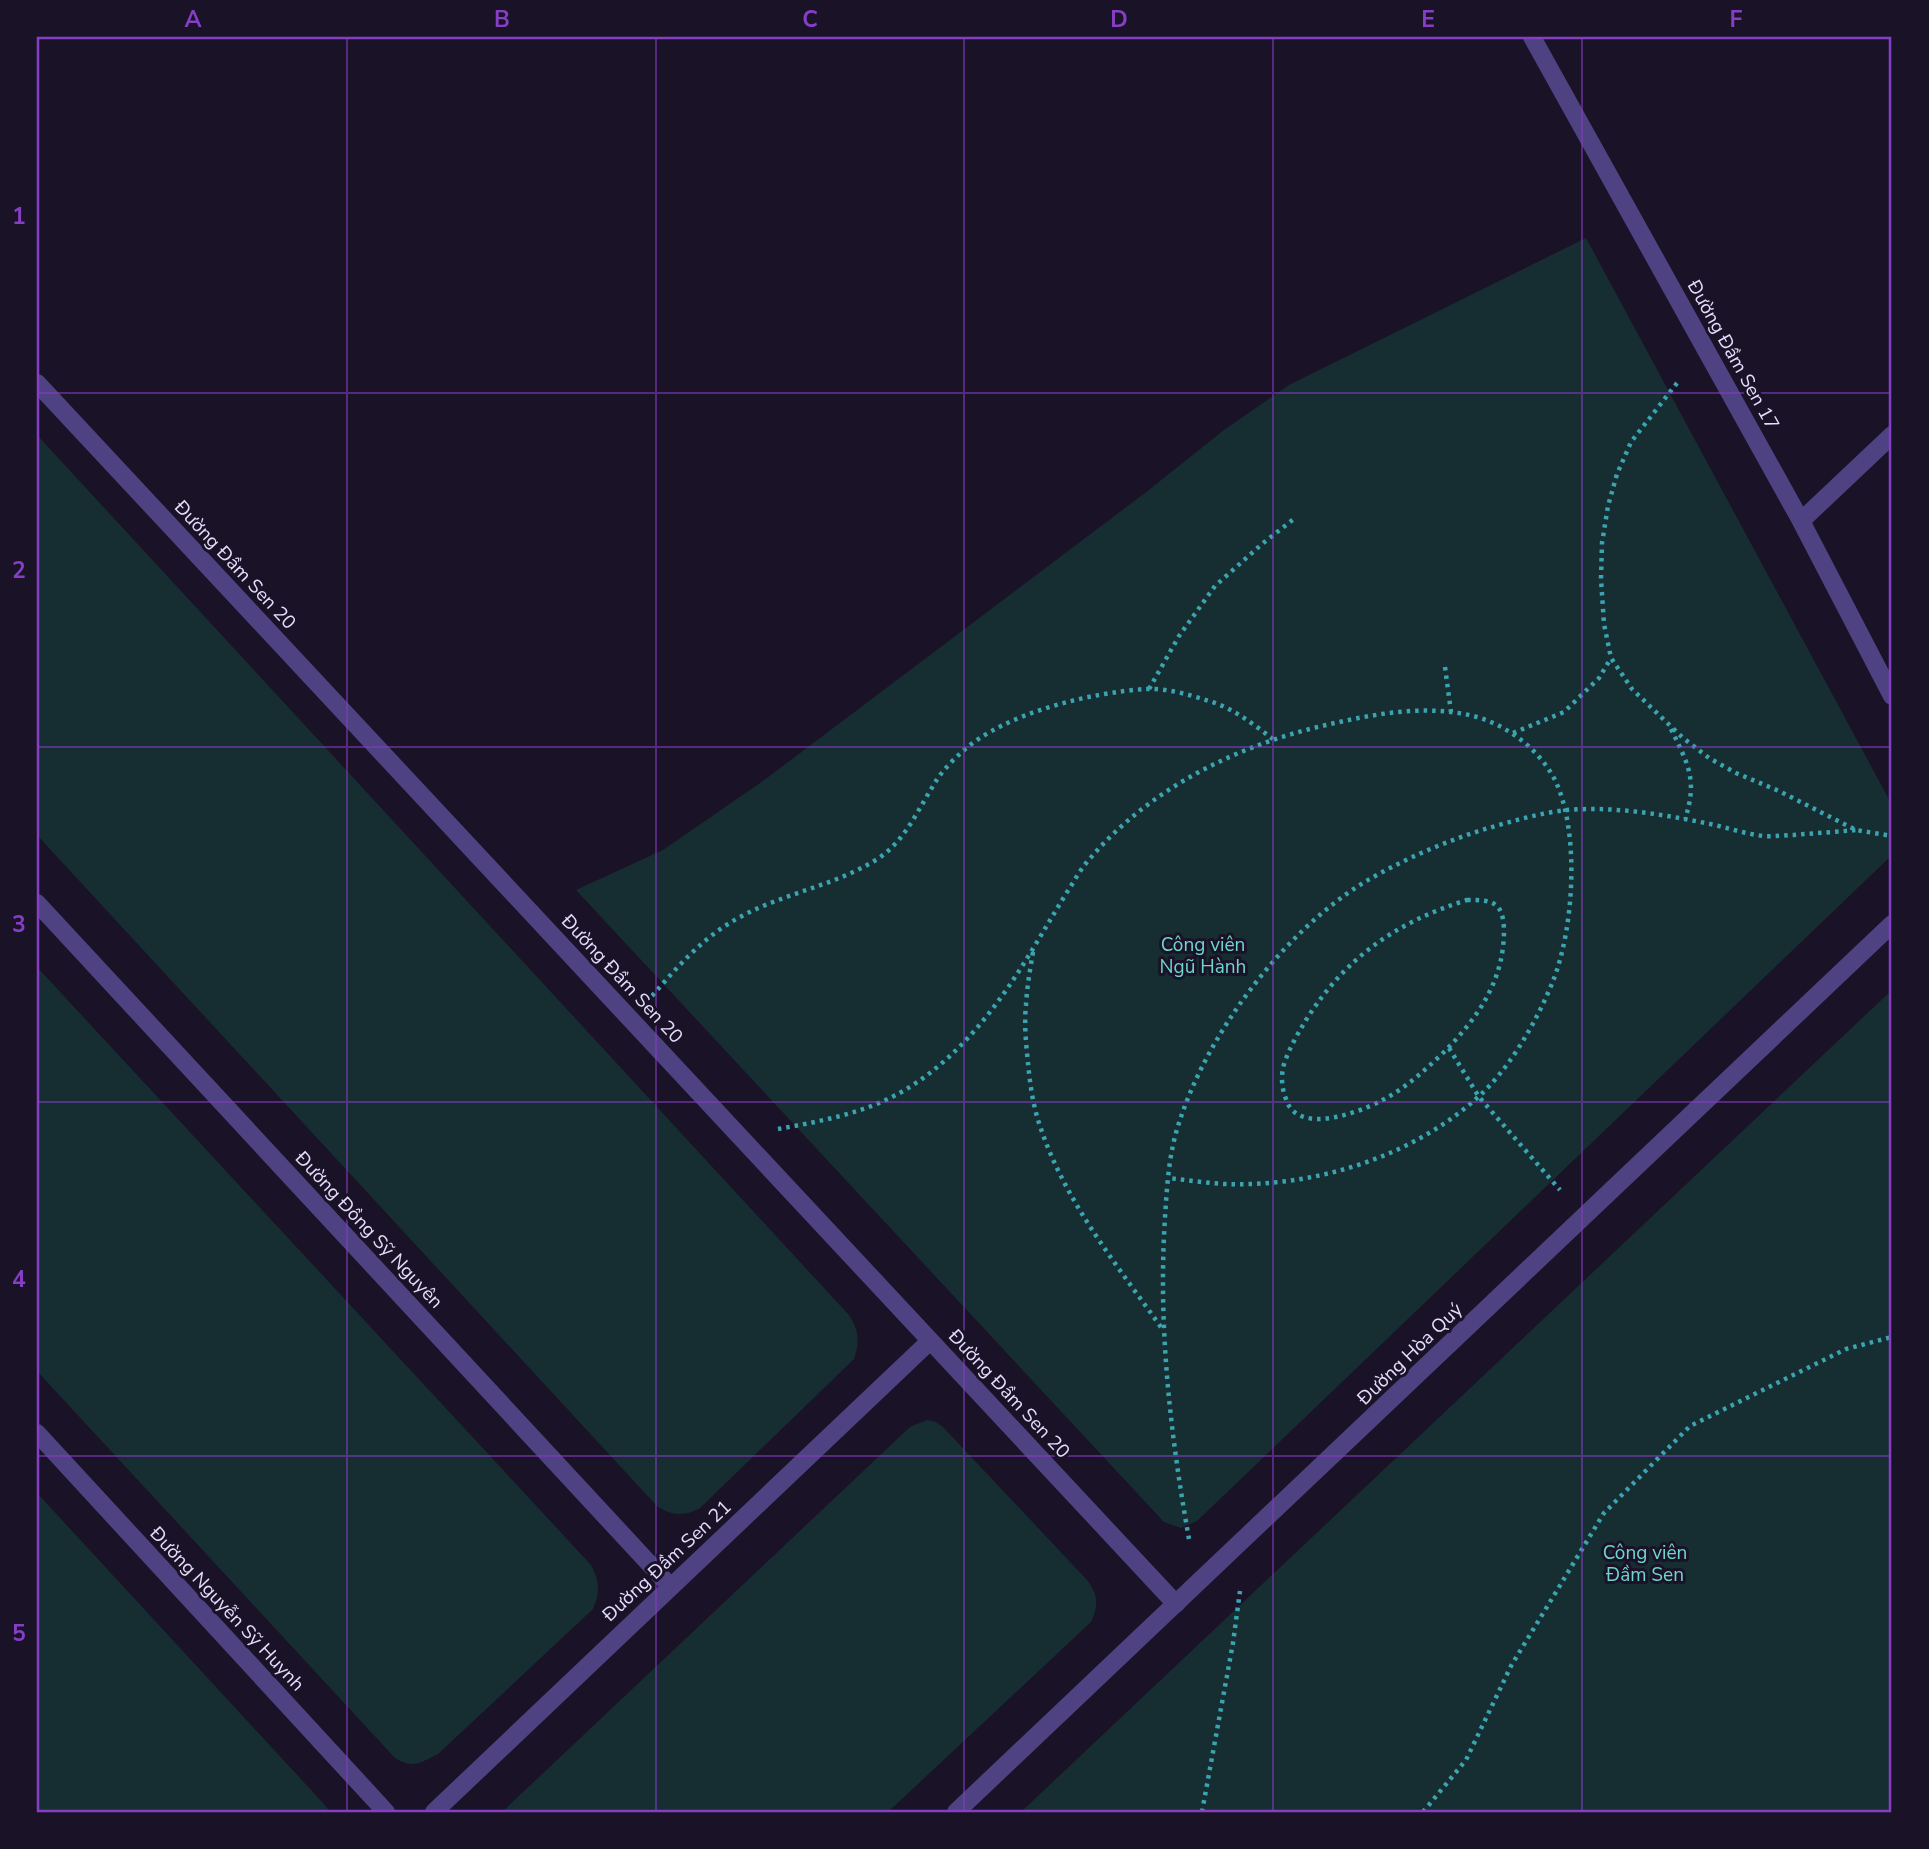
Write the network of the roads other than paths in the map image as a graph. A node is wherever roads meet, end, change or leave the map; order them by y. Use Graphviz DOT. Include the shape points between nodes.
graph roads {
  1 [pos="1532,37"];
  2 [pos="37,383"];
  3 [pos="1892,435"];
  4 [pos="1801,521"];
  5 [pos="1892,696"];
  6 [pos="37,903"];
  7 [pos="1892,924"];
  8 [pos="930,1341"];
  9 [pos="37,1433"];
  10 [pos="670,1586"];
  11 [pos="1176,1604"];
  12 [pos="386,1812"];
  13 [pos="434,1812"];
  14 [pos="956,1812"];
  1 -- 4 [label="street, Đường Đầm Sen 17"];
  2 -- 8 [label="street, Đường Đầm Sen 20"];
  3 -- 4 [label="street"];
  4 -- 5 [label="street, Đường Đầm Sen 17"];
  6 -- 10 [label="street, Đường Đồng Sỹ Nguyên"];
  7 -- 11 [label="street, Đường Hòa Quý"];
  8 -- 10 [label="street, Đường Đầm Sen 21"];
  8 -- 11 [label="street, Đường Đầm Sen 20"];
  9 -- 12 [label="street, Đường Nguyễn Sỹ Huynh"];
  10 -- 13 [label="street, Đường Đầm Sen 21"];
  11 -- 14 [label="street, Đường Hòa Quý"];
}
